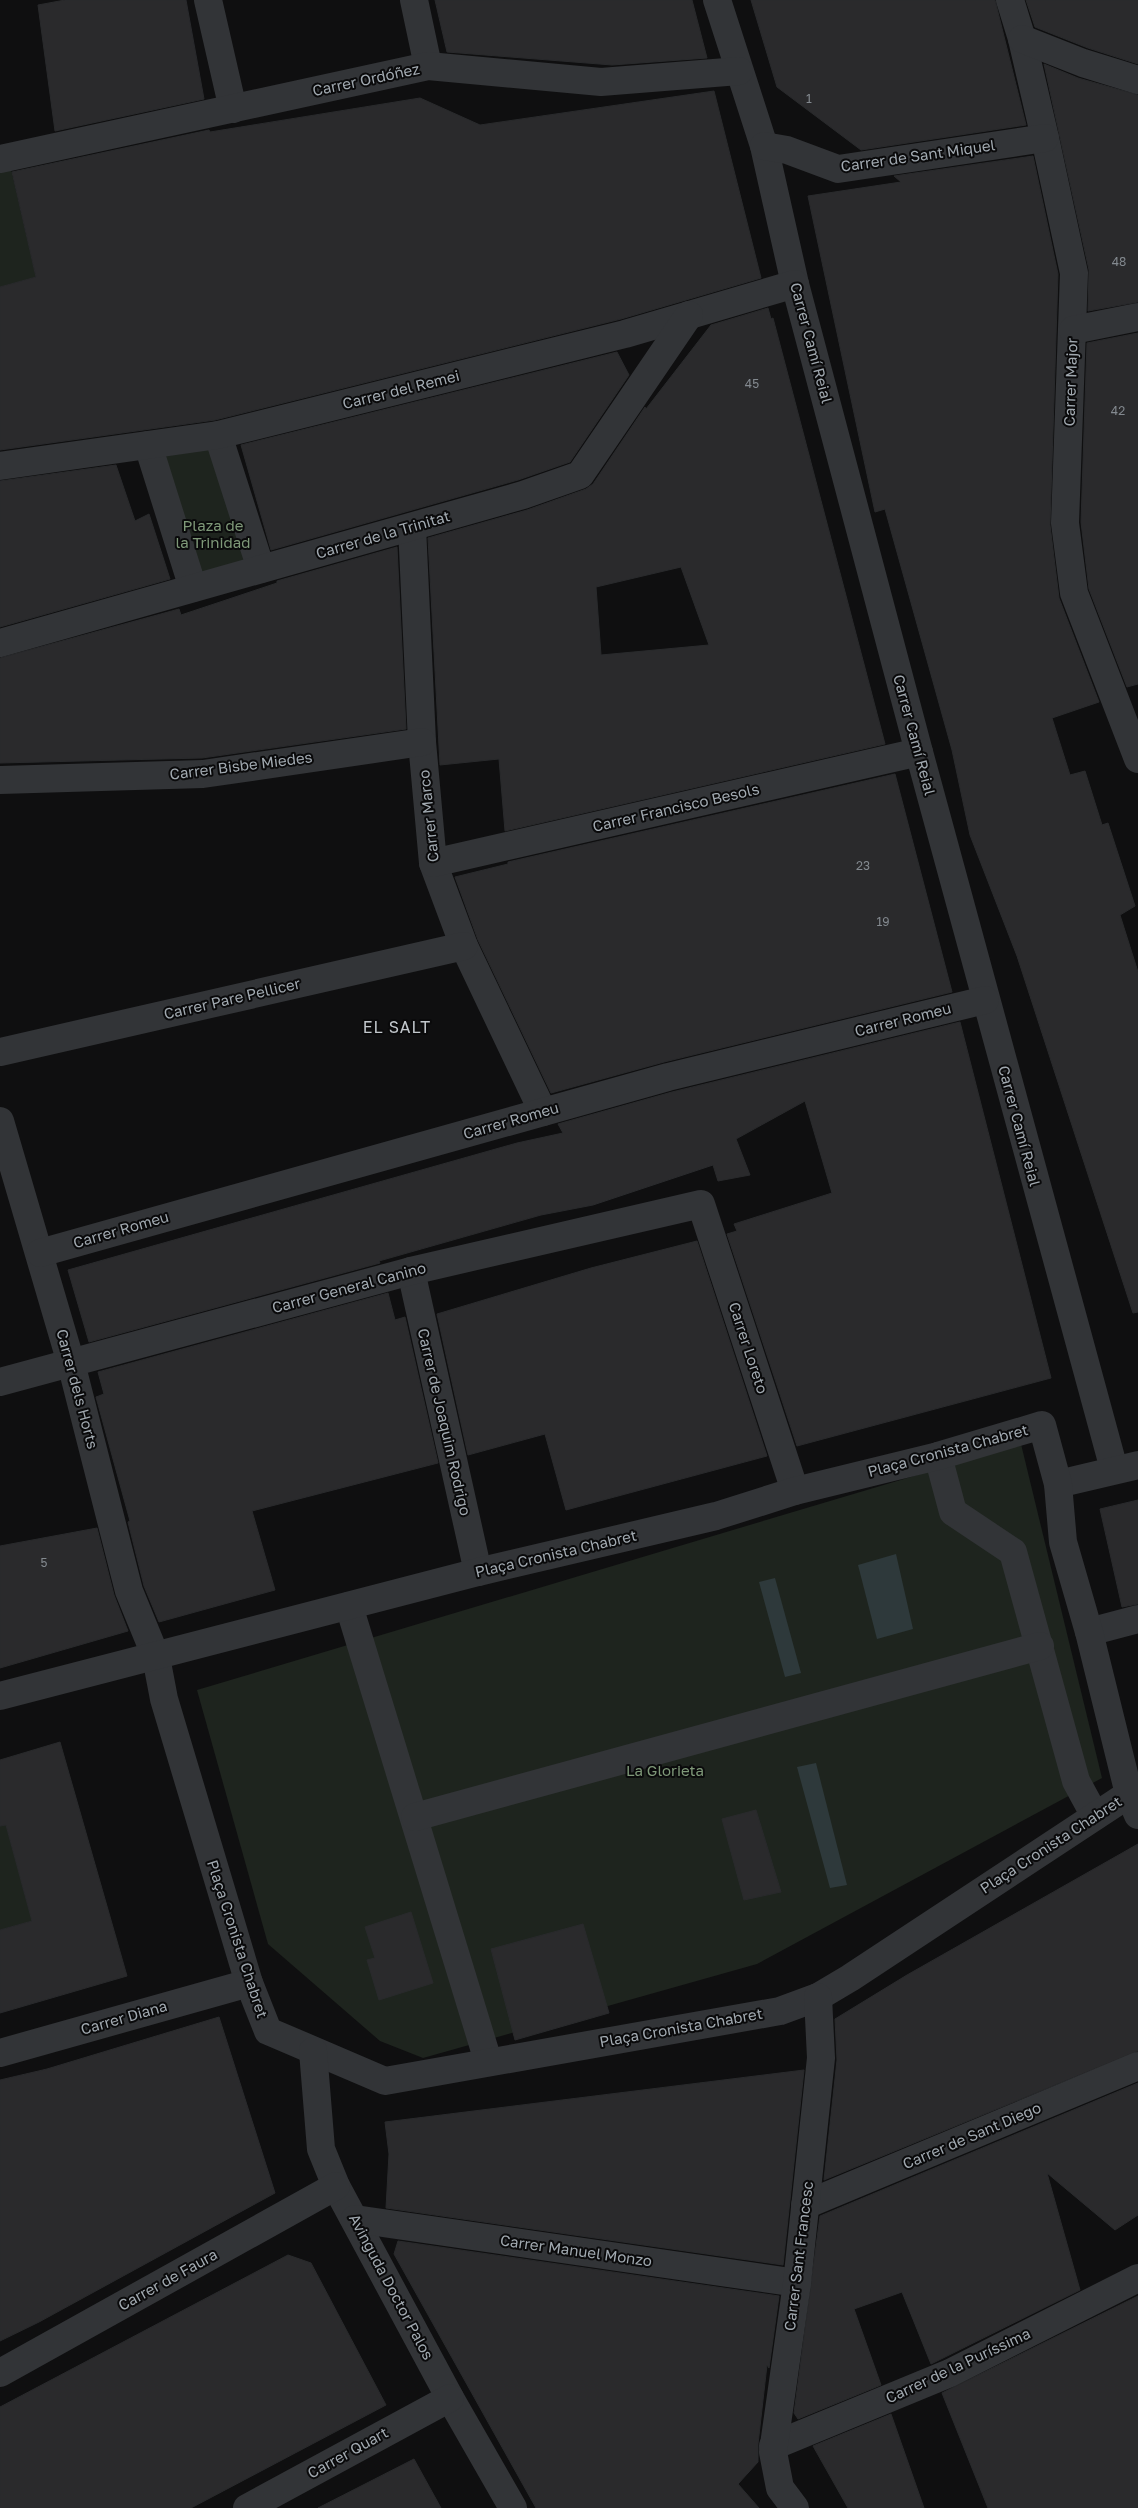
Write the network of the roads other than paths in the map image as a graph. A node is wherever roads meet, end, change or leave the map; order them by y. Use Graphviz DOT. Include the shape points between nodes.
graph roads {
  1 [pos="208,0"];
  2 [pos="414,0"];
  3 [pos="717,0"];
  4 [pos="1010,0"];
  5 [pos="1022,39"];
  6 [pos="428,66"];
  7 [pos="739,71"];
  8 [pos="1138,80"];
  9 [pos="233,109"];
  10 [pos="1045,138"];
  11 [pos="764,146"];
  12 [pos="0,158"];
  13 [pos="795,284"];
  14 [pos="689,315"];
  15 [pos="1138,318"];
  16 [pos="1073,330"];
  17 [pos="218,435"];
  18 [pos="148,445"];
  19 [pos="0,466"];
  20 [pos="412,527"];
  21 [pos="261,569"];
  22 [pos="193,588"];
  23 [pos="0,643"];
  24 [pos="422,742"];
  25 [pos="919,752"];
  26 [pos="1138,759"];
  27 [pos="0,780"];
  28 [pos="433,863"];
  29 [pos="464,946"];
  30 [pos="985,1000"];
  31 [pos="0,1052"];
  32 [pos="543,1112"];
  33 [pos="0,1121"];
  34 [pos="701,1204"];
  35 [pos="40,1253"];
  36 [pos="411,1271"];
  37 [pos="71,1363"];
  38 [pos="0,1382"];
  39 [pos="938,1456"];
  40 [pos="1126,1467"];
  41 [pos="1058,1484"];
  42 [pos="795,1491"];
  43 [pos="478,1572"];
  44 [pos="348,1606"];
  45 [pos="1138,1619"];
  46 [pos="1089,1632"];
  47 [pos="1040,1646"];
  48 [pos="156,1657"];
  49 [pos="0,1696"];
  50 [pos="1133,1804"];
  51 [pos="1094,1816"];
  52 [pos="415,1817"];
  53 [pos="249,1984"];
  54 [pos="818,1997"];
  55 [pos="313,2051"];
  56 [pos="0,2053"];
  57 [pos="488,2061"];
  58 [pos="1138,2066"];
  59 [pos="336,2186"];
  60 [pos="805,2205"];
  61 [pos="354,2219"];
  62 [pos="1138,2278"];
  63 [pos="797,2283"];
  64 [pos="0,2373"];
  65 [pos="450,2398"];
  66 [pos="773,2446"];
  67 [pos="247,2508"];
  68 [pos="513,2508"];
  69 [pos="795,2508"];
  1 -- 9 [label="street"];
  2 -- 6 [label="street"];
  3 -- 7 [label="street, Carrer Camí Reial"];
  4 -- 5 [label="street, Carrer Major"];
  5 -- 8 [label="street"];
  5 -- 10 [label="street, Carrer Major"];
  6 -- 7 [label="street, Carrer Ordóñez" via="601,82"];
  6 -- 9 [label="street, Carrer Ordóñez"];
  7 -- 11 [label="street, Carrer Camí Reial"];
  9 -- 12 [label="street, Carrer Ordóñez"];
  10 -- 11 [label="street, Carrer de Sant Miquel" via="838,169 786,150"];
  10 -- 16 [label="street, Carrer Major" via="1074,273"];
  11 -- 13 [label="street, Carrer Camí Reial"];
  13 -- 14 [label="street, Carrer del Remei"];
  13 -- 25 [label="street, Carrer Camí Reial"];
  14 -- 17 [label="street, Carrer del Remei"];
  14 -- 20 [label="street, Carrer de la Trinitat" via="580,475"];
  15 -- 16 [label="street"];
  16 -- 26 [label="street, Carrer Major" via="1065,523 1074,593"];
  17 -- 18 [label="street, Carrer del Remei"];
  17 -- 21 [label="street"];
  18 -- 19 [label="street, Carrer del Remei"];
  18 -- 22 [label="street"];
  20 -- 21 [label="street, Carrer de la Trinitat"];
  20 -- 24 [label="street, Carrer Marco"];
  21 -- 22 [label="street, Carrer de la Trinitat"];
  22 -- 23 [label="street, Carrer de la Trinitat"];
  24 -- 27 [label="street, Carrer Bisbe Miedes" via="203,774"];
  24 -- 28 [label="street, Carrer Marco"];
  25 -- 28 [label="street, Carrer Francisco Besols"];
  25 -- 30 [label="street, Carrer Camí Reial"];
  28 -- 29 [label="street, Carrer Marco"];
  29 -- 31 [label="street, Carrer Pare Pellicer"];
  29 -- 32 [label="street, Carrer Marco"];
  30 -- 32 [label="street, Carrer Romeu" via="668,1077"];
  30 -- 40 [label="street, Carrer Camí Reial"];
  32 -- 35 [label="street, Carrer Romeu"];
  33 -- 35 [label="street, Carrer dels Horts"];
  34 -- 36 [label="street, Carrer General Canino"];
  34 -- 42 [label="street, Carrer Loreto"];
  35 -- 37 [label="street, Carrer dels Horts"];
  36 -- 37 [label="street, Carrer General Canino"];
  36 -- 43 [label="street, Carrer de Joaquim Rodrigo"];
  37 -- 38 [label="street, Carrer General Canino"];
  37 -- 48 [label="street, Carrer dels Horts" via="129,1591"];
  39 -- 41 [label="street, Plaça Cronista Chabret" via="1042,1425"];
  39 -- 42 [label="street, Plaça Cronista Chabret"];
  39 -- 47 [label="street" via="953,1512 1013,1552"];
  40 -- 41 [label="street"];
  41 -- 46 [label="street, Plaça Cronista Chabret" via="1063,1542"];
  42 -- 43 [label="street, Plaça Cronista Chabret" via="716,1516"];
  43 -- 44 [label="street, Plaça Cronista Chabret"];
  44 -- 48 [label="street, Plaça Cronista Chabret"];
  44 -- 52 [label="street"];
  45 -- 46 [label="street"];
  46 -- 50 [label="street, Plaça Cronista Chabret"];
  47 -- 51 [label="street" via="1076,1781"];
  47 -- 52 [label="street"];
  48 -- 49 [label="street"];
  48 -- 53 [label="street, Plaça Cronista Chabret" via="164,1699"];
  50 -- 51 [label="street, Plaça Cronista Chabret"];
  51 -- 54 [label="street, Plaça Cronista Chabret"];
  52 -- 57 [label="street"];
  53 -- 55 [label="street, Plaça Cronista Chabret" via="268,2031"];
  53 -- 56 [label="street, Carrer Diana"];
  54 -- 57 [label="street, Plaça Cronista Chabret" via="780,2011"];
  54 -- 60 [label="street, Carrer Sant Francesc" via="821,2058"];
  55 -- 57 [label="street, Plaça Cronista Chabret" via="384,2081"];
  55 -- 59 [label="street, Avinguda Doctor Palos" via="321,2150"];
  58 -- 60 [label="street, Carrer de Sant Diego"];
  59 -- 61 [label="street, Avinguda Doctor Palos"];
  59 -- 64 [label="street, Carrer de Faura"];
  60 -- 63 [label="street, Carrer Sant Francesc"];
  61 -- 63 [label="street, Carrer Manuel Monzo"];
  61 -- 65 [label="street, Avinguda Doctor Palos"];
  62 -- 66 [label="street, Carrer de la Puríssima" via="950,2372"];
  63 -- 66 [label="street, Carrer Sant Francesc"];
  65 -- 67 [label="street, Carrer Quart"];
  65 -- 68 [label="street, Avinguda Doctor Palos"];
  66 -- 69 [label="street, Carrer Sant Francesc" via="780,2488"];
}
